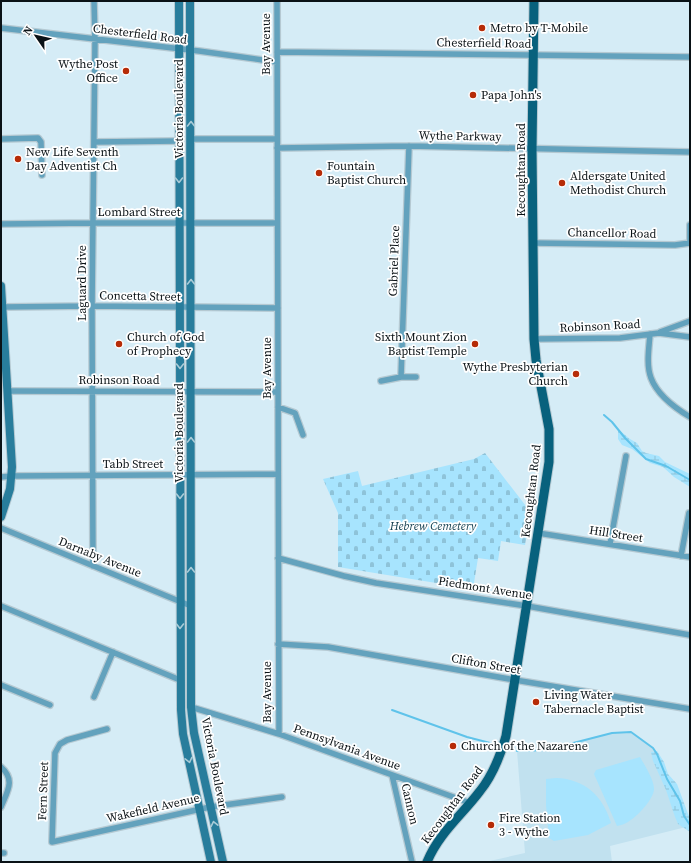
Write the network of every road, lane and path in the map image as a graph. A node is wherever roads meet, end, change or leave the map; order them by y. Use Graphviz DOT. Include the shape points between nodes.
graph roads {
  1 [pos="94,1"];
  2 [pos="179,1"];
  3 [pos="190,1"];
  4 [pos="277,1"];
  5 [pos="534,1"];
  6 [pos="1,28"];
  7 [pos="95,40"];
  8 [pos="179,49"];
  9 [pos="190,50"];
  10 [pos="277,52"];
  11 [pos="534,55"];
  12 [pos="690,57"];
  13 [pos="277,62"];
  14 [pos="1,139"];
  15 [pos="190,139"];
  16 [pos="277,139"];
  17 [pos="179,141"];
  18 [pos="94,142"];
  19 [pos="409,146"];
  20 [pos="277,148"];
  21 [pos="532,149"];
  22 [pos="690,152"];
  23 [pos="42,174"];
  24 [pos="93,222"];
  25 [pos="180,223"];
  26 [pos="191,223"];
  27 [pos="278,223"];
  28 [pos="1,224"];
  29 [pos="690,225"];
  30 [pos="533,243"];
  31 [pos="690,243"];
  32 [pos="1,286"];
  33 [pos="92,306"];
  34 [pos="2,307"];
  35 [pos="180,307"];
  36 [pos="191,307"];
  37 [pos="278,308"];
  38 [pos="690,321"];
  39 [pos="2,324"];
  40 [pos="659,333"];
  41 [pos="650,334"];
  42 [pos="690,337"];
  43 [pos="534,339"];
  44 [pos="401,377"];
  45 [pos="416,377"];
  46 [pos="381,381"];
  47 [pos="8,391"];
  48 [pos="93,391"];
  49 [pos="180,391"];
  50 [pos="191,391"];
  51 [pos="278,392"];
  52 [pos="5,402"];
  53 [pos="278,407"];
  54 [pos="690,417"];
  55 [pos="303,435"];
  56 [pos="626,456"];
  57 [pos="278,474"];
  58 [pos="180,475"];
  59 [pos="191,475"];
  60 [pos="12,476"];
  61 [pos="92,476"];
  62 [pos="1,477"];
  63 [pos="689,513"];
  64 [pos="1,517"];
  65 [pos="1,528"];
  66 [pos="538,533"];
  67 [pos="610,544"];
  68 [pos="681,556"];
  69 [pos="690,557"];
  70 [pos="278,558"];
  71 [pos="93,566"];
  72 [pos="180,602"];
  73 [pos="1,606"];
  74 [pos="191,606"];
  75 [pos="527,606"];
  76 [pos="690,635"];
  77 [pos="278,644"];
  78 [pos="113,652"];
  79 [pos="180,680"];
  80 [pos="515,680"];
  81 [pos="1,685"];
  82 [pos="94,697"];
  83 [pos="50,705"];
  84 [pos="192,707"];
  85 [pos="690,709"];
  86 [pos="107,730"];
  87 [pos="278,734"];
  88 [pos="1,767"];
  89 [pos="392,775"];
  90 [pos="282,797"];
  91 [pos="470,803"];
  92 [pos="210,806"];
  93 [pos="1,807"];
  94 [pos="200,809"];
  95 [pos="52,842"];
  96 [pos="211,862"];
  97 [pos="223,862"];
  98 [pos="412,862"];
  99 [pos="427,862"];
  1 -- 7 [label="street, Laguard Drive"];
  2 -- 8 [label="main road, Victoria Boulevard"];
  3 -- 9 [label="main road, Victoria Boulevard"];
  4 -- 10 [label="street, Bay Avenue"];
  5 -- 11 [label="main road, Kecoughtan Road"];
  6 -- 7 [label="street, Chesterfield Road"];
  7 -- 8 [label="street, Chesterfield Road"];
  7 -- 18 [label="street, Laguard Drive"];
  8 -- 9 [label="street, Chesterfield Road"];
  8 -- 17 [label="main road, Victoria Boulevard"];
  9 -- 13 [label="street, Chesterfield Road"];
  15 -- 9 [label="main road, Victoria Boulevard, one-way"];
  10 -- 11 [label="street, Chesterfield Road"];
  10 -- 13 [label="street, Bay Avenue"];
  11 -- 12 [label="street, Chesterfield Road"];
  11 -- 21 [label="main road, Kecoughtan Road"];
  13 -- 16 [label="street, Bay Avenue"];
  14 -- 23 [label="street" via="38,138 41,142"];
  15 -- 16 [label="street"];
  15 -- 26 [label="main road, Victoria Boulevard"];
  16 -- 20 [label="street, Bay Avenue"];
  17 -- 18 [label="street"];
  17 -- 25 [label="main road, Victoria Boulevard, one-way"];
  18 -- 24 [label="street, Laguard Drive"];
  19 -- 20 [label="street, Wythe Parkway"];
  19 -- 21 [label="street, Wythe Parkway"];
  19 -- 44 [label="street, Gabriel Place"];
  20 -- 27 [label="street, Bay Avenue"];
  21 -- 22 [label="street, Wythe Parkway"];
  21 -- 30 [label="main road, Kecoughtan Road"];
  24 -- 25 [label="street, Lombard Street"];
  24 -- 28 [label="street, Lombard Street"];
  24 -- 33 [label="street, Laguard Drive"];
  25 -- 26 [label="street, Lombard Street"];
  25 -- 35 [label="main road, Victoria Boulevard"];
  26 -- 27 [label="street, Lombard Street"];
  36 -- 26 [label="main road, Victoria Boulevard, one-way"];
  27 -- 37 [label="street, Bay Avenue"];
  29 -- 31 [label="street"];
  30 -- 31 [label="street, Chancellor Road"];
  30 -- 43 [label="main road, Kecoughtan Road"];
  32 -- 34 [label="main road"];
  33 -- 34 [label="street, Concetta Street"];
  33 -- 35 [label="street, Concetta Street"];
  33 -- 48 [label="street, Laguard Drive"];
  34 -- 39 [label="main road"];
  35 -- 36 [label="street, Concetta Street"];
  35 -- 49 [label="main road, Victoria Boulevard, one-way"];
  36 -- 37 [label="street, Concetta Street"];
  36 -- 50 [label="main road, Victoria Boulevard"];
  37 -- 51 [label="street, Bay Avenue"];
  38 -- 40 [label="street"];
  39 -- 47 [label="main road"];
  40 -- 41 [label="street, Robinson Road"];
  40 -- 42 [label="street, Robinson Road"];
  41 -- 43 [label="street, Robinson Road" via="620,338"];
  41 -- 54 [label="street" via="651,377 660,392"];
  43 -- 66 [label="main road, Kecoughtan Road" via="550,444"];
  44 -- 45 [label="street"];
  44 -- 46 [label="street"];
  47 -- 48 [label="street, Robinson Road"];
  47 -- 52 [label="main road"];
  48 -- 49 [label="street, Robinson Road"];
  48 -- 61 [label="street, Laguard Drive"];
  49 -- 50 [label="street, Robinson Road"];
  49 -- 58 [label="main road, Victoria Boulevard"];
  50 -- 51 [label="street, Robinson Road"];
  59 -- 50 [label="main road, Victoria Boulevard, one-way"];
  51 -- 53 [label="street, Bay Avenue"];
  52 -- 60 [label="main road"];
  53 -- 55 [label="street" via="295,413"];
  53 -- 57 [label="street, Bay Avenue"];
  56 -- 67 [label="street"];
  57 -- 59 [label="street, Tabb Street"];
  57 -- 70 [label="street, Bay Avenue"];
  58 -- 59 [label="street, Tabb Street"];
  58 -- 61 [label="street, Tabb Street"];
  58 -- 72 [label="main road, Victoria Boulevard, one-way"];
  74 -- 59 [label="main road, Victoria Boulevard, one-way"];
  60 -- 61 [label="street, Tabb Street"];
  60 -- 62 [label="street, Tabb Street"];
  60 -- 64 [label="main road"];
  61 -- 71 [label="street, Laguard Drive"];
  63 -- 68 [label="street"];
  65 -- 71 [label="street, Darnaby Avenue"];
  66 -- 67 [label="street, Hill Street"];
  66 -- 75 [label="main road, Kecoughtan Road"];
  67 -- 68 [label="street, Hill Street"];
  68 -- 69 [label="street, Hill Street"];
  70 -- 75 [label="street, Piedmont Avenue" via="344,576"];
  70 -- 77 [label="street, Bay Avenue"];
  71 -- 72 [label="street, Darnaby Avenue"];
  72 -- 74 [label="street, Darnaby Avenue"];
  72 -- 79 [label="main road, Victoria Boulevard, one-way"];
  73 -- 78 [label="street"];
  74 -- 84 [label="main road, Victoria Boulevard"];
  75 -- 76 [label="street, Piedmont Avenue"];
  75 -- 80 [label="main road, Kecoughtan Road"];
  77 -- 80 [label="street, Clifton Street" via="328,647"];
  77 -- 87 [label="street, Bay Avenue"];
  78 -- 79 [label="street"];
  78 -- 82 [label="street"];
  79 -- 94 [label="main road, Victoria Boulevard, one-way" via="181,722"];
  80 -- 85 [label="street, Clifton Street"];
  80 -- 91 [label="main road, Kecoughtan Road" via="502,751 488,780"];
  81 -- 83 [label="street"];
  84 -- 87 [label="street, Pennsylvania Avenue"];
  84 -- 92 [label="main road, Victoria Boulevard" via="194,733"];
  86 -- 95 [label="street, Fern Street" via="67,740 60,744 55,753"];
  87 -- 89 [label="street, Pennsylvania Avenue"];
  88 -- 93 [label="street" via="10,784"];
  89 -- 91 [label="street, Pennsylvania Avenue"];
  89 -- 98 [label="street, Cannon"];
  90 -- 92 [label="street, Wakefield Avenue"];
  91 -- 99 [label="main road, Kecoughtan Road" via="442,835"];
  92 -- 94 [label="street, Wakefield Avenue"];
  97 -- 92 [label="main road, Victoria Boulevard, one-way"];
  94 -- 95 [label="street, Wakefield Avenue"];
  94 -- 96 [label="main road, Victoria Boulevard"];
}
